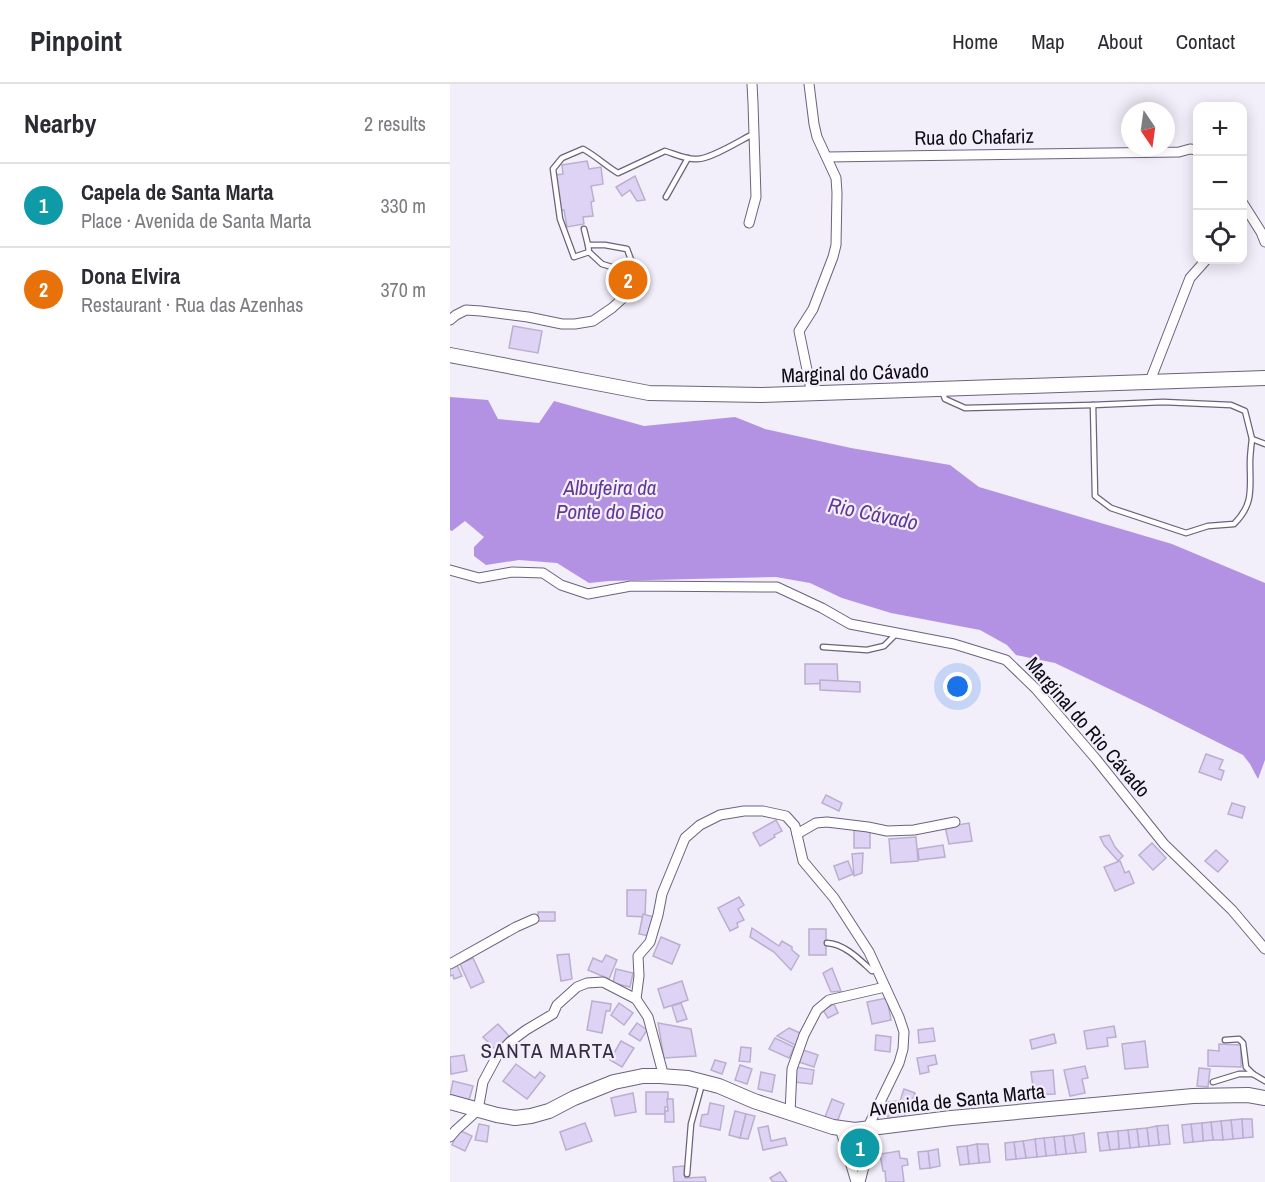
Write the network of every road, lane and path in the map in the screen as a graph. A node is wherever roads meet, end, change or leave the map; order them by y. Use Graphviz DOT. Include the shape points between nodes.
graph roads {
  1 [pos="752,84"];
  2 [pos="809,84"];
  3 [pos="753,134"];
  4 [pos="1193,149"];
  5 [pos="827,157"];
  6 [pos="688,158"];
  7 [pos="666,197"];
  8 [pos="1247,210"];
  9 [pos="749,223"];
  10 [pos="584,229"];
  11 [pos="1265,242"];
  12 [pos="588,245"];
  13 [pos="589,252"];
  14 [pos="1202,264"];
  15 [pos="631,287"];
  16 [pos="450,320"];
  17 [pos="450,355"];
  18 [pos="1265,378"];
  19 [pos="1150,381"];
  20 [pos="940,389"];
  21 [pos="812,394"];
  22 [pos="1094,405"];
  23 [pos="1252,439"];
  24 [pos="1265,444"];
  25 [pos="450,570"];
  26 [pos="897,633"];
  27 [pos="823,647"];
  28 [pos="955,822"];
  29 [pos="797,834"];
  30 [pos="534,919"];
  31 [pos="827,943"];
  32 [pos="1265,949"];
  33 [pos="450,964"];
  34 [pos="876,969"];
  35 [pos="885,987"];
  36 [pos="636,999"];
  37 [pos="1225,1040"];
  38 [pos="1253,1074"];
  39 [pos="662,1076"];
  40 [pos="1265,1081"];
  41 [pos="704,1082"];
  42 [pos="1213,1082"];
  43 [pos="1265,1098"];
  44 [pos="450,1102"];
  45 [pos="478,1110"];
  46 [pos="790,1113"];
  47 [pos="840,1128"];
  48 [pos="871,1128"];
  49 [pos="450,1137"];
  50 [pos="687,1174"];
  51 [pos="858,1182"];
  1 -- 3 [label="street"];
  2 -- 5 [label="street" via="817,137"];
  3 -- 6 [label="lane" via="699,159"];
  3 -- 9 [label="street" via="756,197"];
  4 -- 5 [label="street, Rua do Chafariz"];
  5 -- 21 [label="street" via="836,178 836,245 813,309 799,331"];
  6 -- 7 [label="lane"];
  6 -- 13 [label="lane" via="665,151 618,173 583,149 562,158 553,168 560,219 574,257"];
  8 -- 11 [label="street"];
  10 -- 12 [label="lane"];
  12 -- 13 [label="lane"];
  12 -- 15 [label="lane" via="627,249 633,265"];
  13 -- 15 [label="lane" via="602,264 615,268"];
  14 -- 19 [label="street" via="1190,278"];
  15 -- 16 [label="street" via="593,321 562,324 466,310"];
  17 -- 21 [label="street, Marginal do Cávado" via="649,393"];
  18 -- 19 [label="street, Marginal do Cávado"];
  19 -- 20 [label="street, Marginal do Cávado"];
  20 -- 21 [label="street, Marginal do Cávado"];
  20 -- 22 [label="lane" via="945,399 965,408"];
  22 -- 23 [label="lane" via="1231,405 1245,411"];
  22 -- 23 [label="lane" via="1095,496 1111,508 1185,533 1234,524 1243,515 1251,492"];
  23 -- 24 [label="lane"];
  25 -- 26 [label="street, Marginal do Rio Cávado" via="479,578 512,572 543,573 561,585 588,594 631,586 777,587 850,624"];
  26 -- 27 [label="lane" via="884,646 867,650"];
  26 -- 32 [label="street, Marginal do Rio Cávado" via="954,644 1006,660 1036,689 1164,844 1232,910"];
  28 -- 29 [label="street" via="887,831 827,822 816,823"];
  29 -- 34 [label="street" via="803,861 834,898"];
  29 -- 36 [label="street" via="786,816 763,810 720,815 686,838 662,894 650,942 638,956"];
  30 -- 33 [label="street"];
  31 -- 34 [label="lane" via="843,947 872,971"];
  34 -- 35 [label="street"];
  35 -- 46 [label="street" via="829,1000 817,1010 792,1069"];
  35 -- 48 [label="street" via="904,1032 903,1049"];
  36 -- 39 [label="street" via="648,1017"];
  36 -- 45 [label="street" via="603,982 577,987 553,1014 518,1036 497,1056 483,1082"];
  37 -- 38 [label="lane" via="1239,1039 1243,1043 1246,1067"];
  38 -- 40 [label="lane"];
  38 -- 42 [label="lane"];
  39 -- 41 [label="street, Avenida de Santa Marta"];
  39 -- 45 [label="street, Avenida de Santa Marta" via="614,1082 531,1116 515,1118"];
  41 -- 46 [label="street, Avenida de Santa Marta"];
  41 -- 50 [label="lane" via="691,1124"];
  43 -- 48 [label="street, Avenida de Santa Marta" via="1193,1095"];
  44 -- 45 [label="street, Avenida de Santa Marta"];
  45 -- 49 [label="street"];
  46 -- 47 [label="street, Avenida de Santa Marta"];
  47 -- 48 [label="street, Avenida de Santa Marta"];
  47 -- 51 [label="street"];
  48 -- 51 [label="street"];
}
